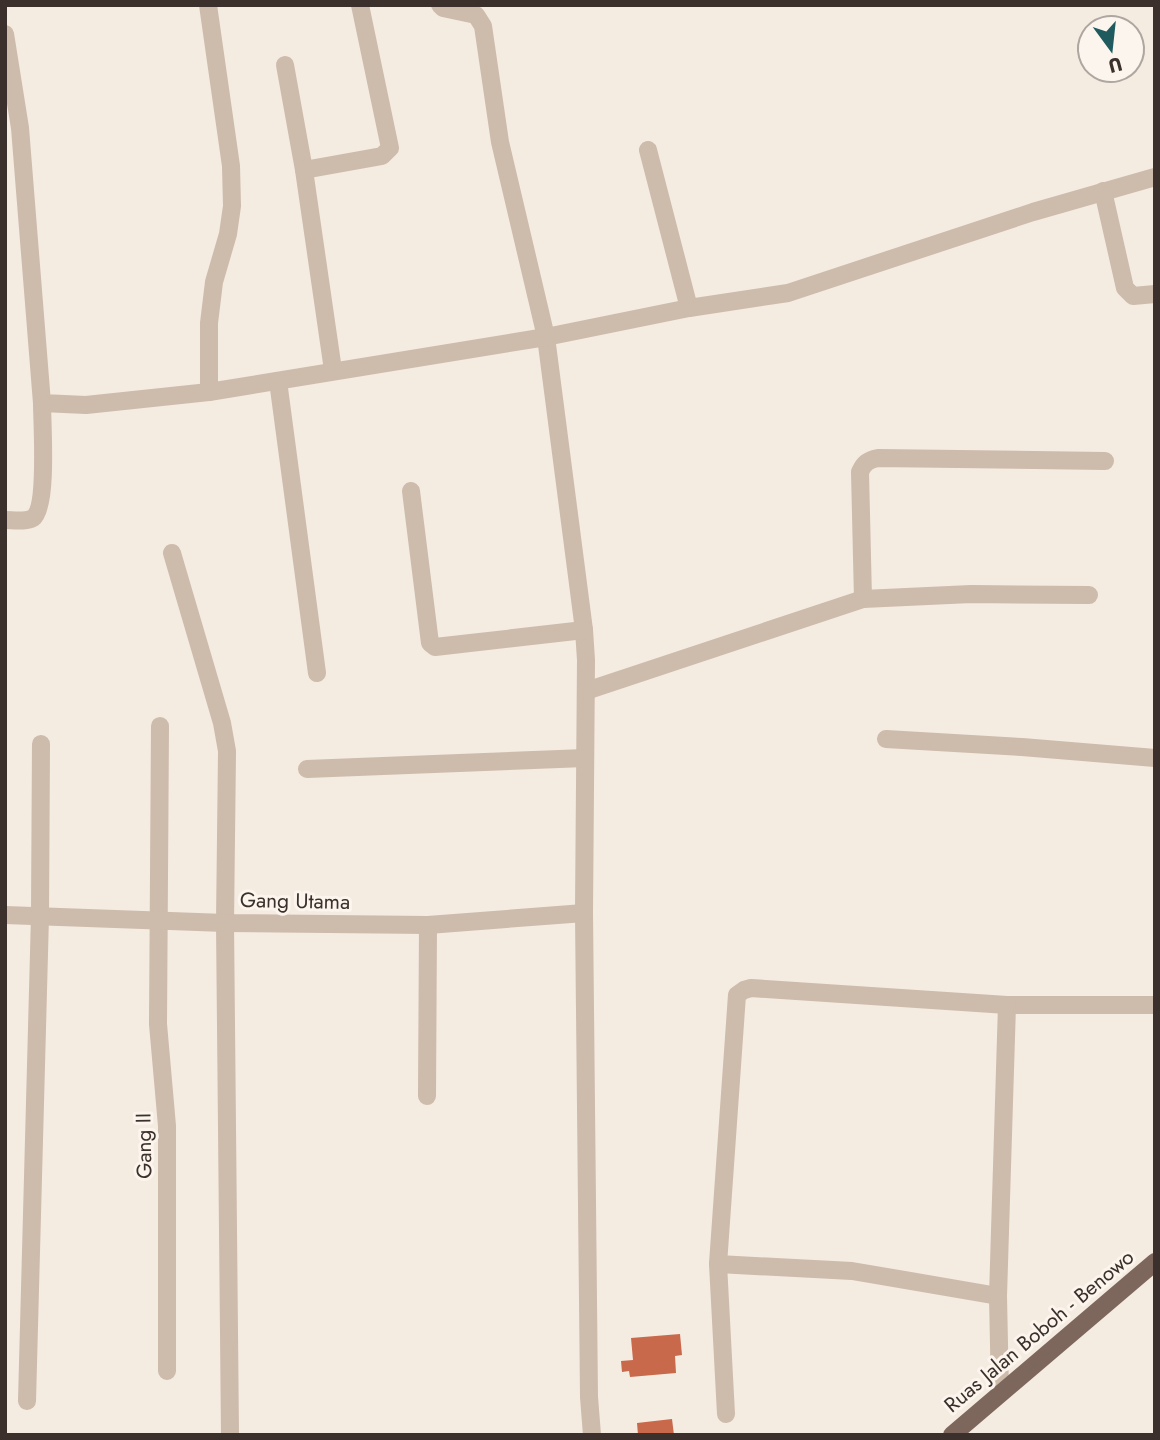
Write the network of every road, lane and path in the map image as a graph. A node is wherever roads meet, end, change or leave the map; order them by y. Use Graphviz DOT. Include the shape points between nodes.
graph roads {
  1 [pos="208,5"];
  2 [pos="360,5"];
  3 [pos="440,5"];
  4 [pos="5,34"];
  5 [pos="285,65"];
  6 [pos="648,150"];
  7 [pos="304,170"];
  8 [pos="1155,177"];
  9 [pos="1103,191"];
  10 [pos="1155,294"];
  11 [pos="689,308"];
  12 [pos="546,337"];
  13 [pos="334,370"];
  14 [pos="278,381"];
  15 [pos="209,392"];
  16 [pos="42,404"];
  17 [pos="1105,461"];
  18 [pos="411,491"];
  19 [pos="5,520"];
  20 [pos="172,553"];
  21 [pos="1088,595"];
  22 [pos="863,599"];
  23 [pos="583,630"];
  24 [pos="317,673"];
  25 [pos="586,691"];
  26 [pos="160,726"];
  27 [pos="886,739"];
  28 [pos="41,744"];
  29 [pos="585,758"];
  30 [pos="1155,758"];
  31 [pos="307,769"];
  32 [pos="584,913"];
  33 [pos="5,915"];
  34 [pos="40,916"];
  35 [pos="157,920"];
  36 [pos="225,923"];
  37 [pos="428,925"];
  38 [pos="1155,1004"];
  39 [pos="1007,1005"];
  40 [pos="427,1096"];
  41 [pos="1155,1262"];
  42 [pos="718,1264"];
  43 [pos="998,1296"];
  44 [pos="167,1371"];
  45 [pos="1000,1393"];
  46 [pos="27,1401"];
  47 [pos="726,1414"];
  48 [pos="229,1435"];
  49 [pos="592,1435"];
  50 [pos="952,1435"];
  1 -- 15 [label="street" via="232,206 214,282"];
  2 -- 7 [label="street" via="390,148 382,156"];
  3 -- 12 [label="street" via="476,15 481,21 500,142"];
  4 -- 16 [label="street" via="20,128"];
  5 -- 7 [label="street"];
  6 -- 11 [label="street"];
  7 -- 13 [label="street"];
  8 -- 9 [label="street"];
  9 -- 10 [label="street" via="1125,288 1133,296"];
  9 -- 11 [label="street" via="788,293"];
  11 -- 12 [label="street"];
  12 -- 13 [label="street"];
  12 -- 23 [label="street"];
  13 -- 14 [label="street"];
  14 -- 15 [label="street"];
  14 -- 24 [label="street"];
  15 -- 16 [label="street" via="86,405"];
  16 -- 19 [label="street" via="43,485 38,512 25,520"];
  17 -- 22 [label="street" via="869,460 860,472"];
  18 -- 23 [label="street" via="430,643 435,647"];
  20 -- 36 [label="street" via="227,751"];
  21 -- 22 [label="street"];
  22 -- 25 [label="street"];
  23 -- 25 [label="street"];
  25 -- 29 [label="street"];
  26 -- 35 [label="street, Gang II"];
  27 -- 30 [label="street"];
  28 -- 34 [label="street"];
  29 -- 31 [label="street"];
  29 -- 32 [label="street"];
  32 -- 37 [label="street, Gang Utama"];
  32 -- 49 [label="street"];
  33 -- 34 [label="street, Gang Utama"];
  34 -- 35 [label="street, Gang Utama"];
  34 -- 46 [label="street"];
  35 -- 36 [label="street, Gang Utama"];
  35 -- 44 [label="street, Gang II" via="158,1024 167,1126"];
  36 -- 37 [label="street, Gang Utama"];
  36 -- 48 [label="street"];
  37 -- 40 [label="street"];
  38 -- 39 [label="street"];
  39 -- 42 [label="street" via="751,988 737,995"];
  39 -- 43 [label="street"];
  41 -- 45 [label="main road, Ruas Jalan Boboh - Benowo"];
  42 -- 43 [label="street" via="852,1271"];
  42 -- 47 [label="street"];
  43 -- 45 [label="street"];
  45 -- 50 [label="main road, Ruas Jalan Boboh - Benowo"];
}
